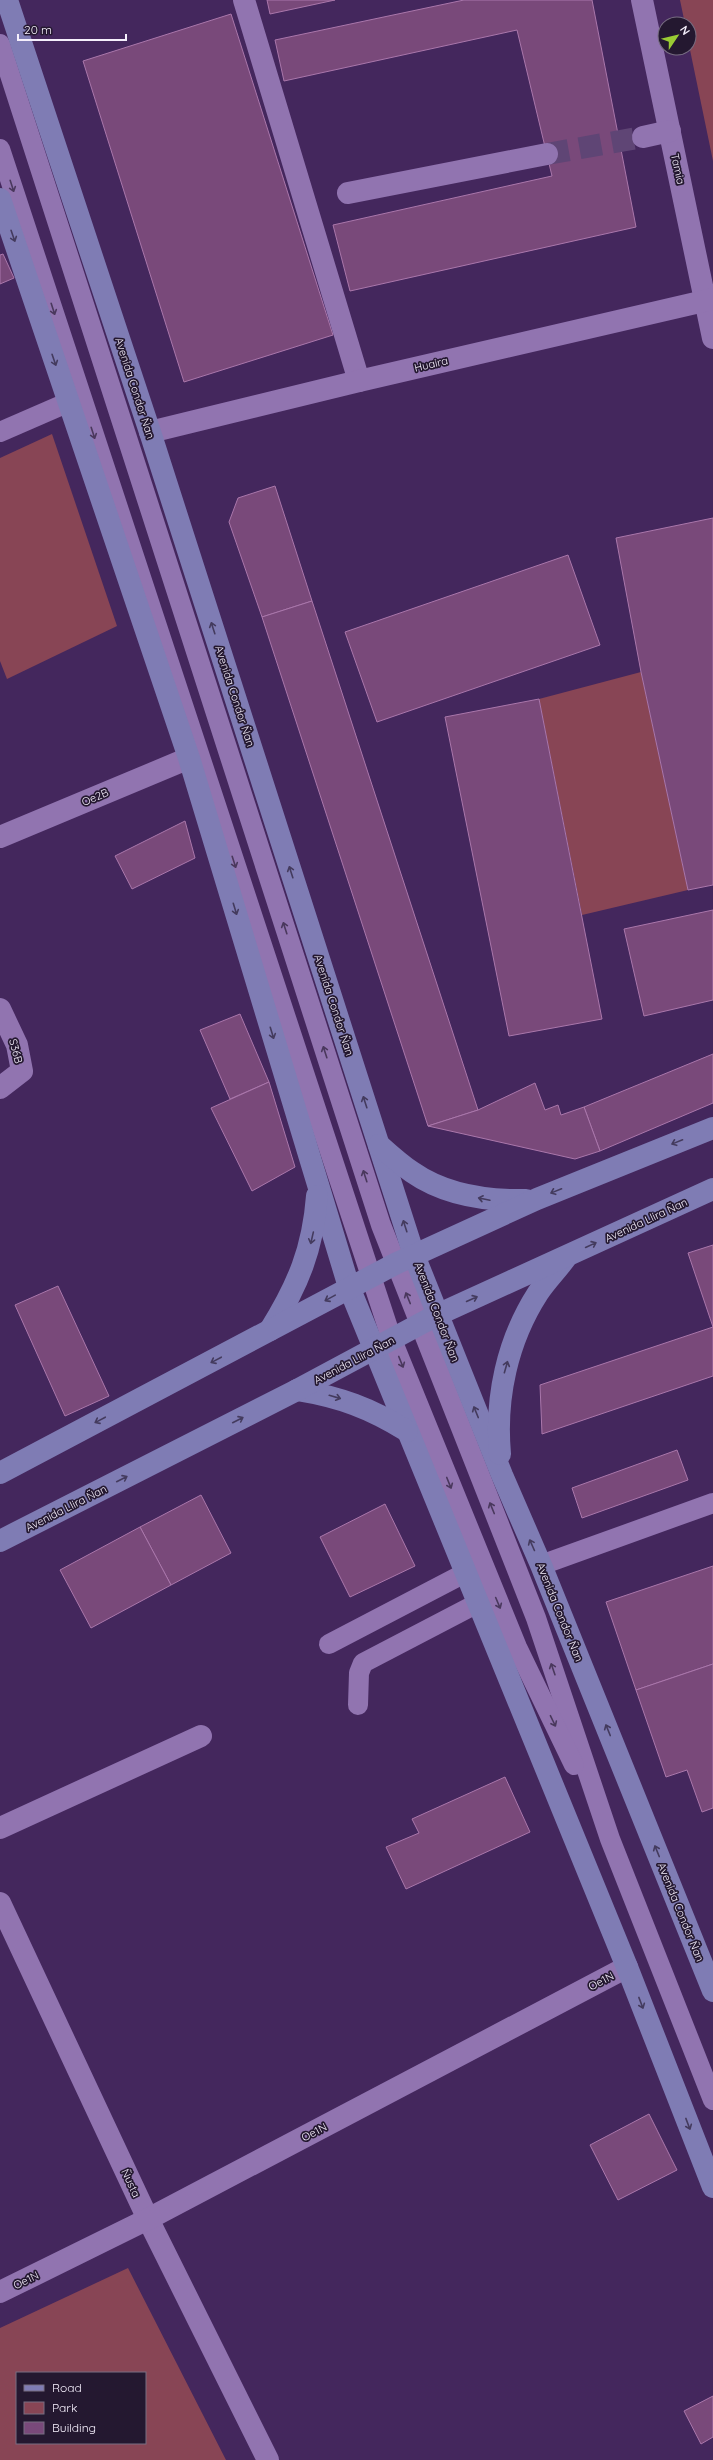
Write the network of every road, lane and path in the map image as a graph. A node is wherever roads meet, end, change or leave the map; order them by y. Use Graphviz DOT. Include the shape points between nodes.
graph roads {
  1 [pos="7,0"];
  2 [pos="244,0"];
  3 [pos="642,0"];
  4 [pos="0,44"];
  5 [pos="670,131"];
  6 [pos="643,137"];
  7 [pos="0,148"];
  8 [pos="547,154"];
  9 [pos="348,193"];
  10 [pos="0,200"];
  11 [pos="709,300"];
  12 [pos="713,338"];
  13 [pos="359,381"];
  14 [pos="69,402"];
  15 [pos="0,432"];
  16 [pos="150,432"];
  17 [pos="189,758"];
  18 [pos="0,837"];
  19 [pos="0,1009"];
  20 [pos="0,1088"];
  21 [pos="713,1128"];
  22 [pos="379,1145"];
  23 [pos="318,1185"];
  24 [pos="713,1189"];
  25 [pos="537,1199"];
  26 [pos="414,1255"];
  27 [pos="567,1256"];
  28 [pos="395,1264"];
  29 [pos="370,1276"];
  30 [pos="349,1287"];
  31 [pos="428,1320"];
  32 [pos="268,1333"];
  33 [pos="383,1345"];
  34 [pos="297,1390"];
  35 [pos="407,1431"];
  36 [pos="0,1473"];
  37 [pos="502,1475"];
  38 [pos="713,1503"];
  39 [pos="0,1541"];
  40 [pos="541,1565"];
  41 [pos="465,1573"];
  42 [pos="478,1603"];
  43 [pos="329,1644"];
  44 [pos="358,1705"];
  45 [pos="201,1736"];
  46 [pos="0,1828"];
  47 [pos="610,1839"];
  48 [pos="0,1902"];
  49 [pos="627,1967"];
  50 [pos="713,1991"];
  51 [pos="713,2100"];
  52 [pos="713,2187"];
  53 [pos="148,2219"];
  54 [pos="1,2289"];
  55 [pos="268,2460"];
  1 -- 16 [label="main road, Avenida Condor Ñan"];
  2 -- 13 [label="street"];
  3 -- 5 [label="street, Tamia"];
  28 -- 4 [label="lane, one-way"];
  5 -- 6 [label="street"];
  5 -- 11 [label="street, Tamia"];
  7 -- 29 [label="lane, one-way"];
  8 -- 9 [label="street"];
  10 -- 14 [label="main road, one-way"];
  11 -- 12 [label="street, Tamia"];
  11 -- 13 [label="street, Huaira"];
  13 -- 16 [label="street, Huaira"];
  14 -- 15 [label="lane"];
  14 -- 17 [label="main road"];
  22 -- 16 [label="main road, Avenida Condor Ñan, one-way"];
  17 -- 18 [label="street, Oe2B"];
  17 -- 23 [label="main road, one-way"];
  19 -- 20 [label="street, S36B" via="17,1045 22,1071"];
  21 -- 25 [label="main road, one-way"];
  25 -- 22 [label="main road, one-way" via="494,1201 452,1192 412,1172"];
  26 -- 22 [label="main road, Avenida Condor Ñan, one-way"];
  23 -- 30 [label="main road"];
  23 -- 32 [label="main road, one-way" via="315,1224 305,1263 289,1299"];
  27 -- 24 [label="main road, Avenida Llira Ñan, one-way"];
  25 -- 26 [label="main road"];
  26 -- 28 [label="main road"];
  26 -- 31 [label="main road, Avenida Condor Ñan"];
  31 -- 27 [label="main road, Avenida Llira Ñan, one-way"];
  37 -- 27 [label="main road, one-way" via="498,1428 502,1380 516,1335 538,1293"];
  28 -- 29 [label="main road"];
  31 -- 28 [label="lane, one-way"];
  29 -- 30 [label="main road"];
  29 -- 33 [label="lane"];
  30 -- 32 [label="main road, one-way"];
  30 -- 33 [label="main road"];
  31 -- 33 [label="main road, Avenida Llira Ñan"];
  37 -- 31 [label="main road, Avenida Condor Ñan, one-way"];
  47 -- 31 [label="lane, one-way" via="536,1618"];
  32 -- 36 [label="main road, one-way"];
  33 -- 34 [label="main road, Avenida Llira Ñan"];
  33 -- 35 [label="main road"];
  33 -- 47 [label="lane, one-way" via="517,1647"];
  34 -- 35 [label="main road, one-way" via="354,1403 382,1415"];
  39 -- 34 [label="main road, Avenida Llira Ñan, one-way"];
  35 -- 41 [label="main road"];
  40 -- 37 [label="main road, Avenida Condor Ñan, one-way"];
  38 -- 40 [label="lane"];
  50 -- 40 [label="main road, Avenida Condor Ñan, one-way"];
  41 -- 42 [label="main road"];
  41 -- 43 [label="lane"];
  42 -- 44 [label="lane" via="363,1663 359,1673"];
  42 -- 49 [label="main road"];
  45 -- 46 [label="street"];
  47 -- 51 [label="lane"];
  48 -- 53 [label="street, Ñusta"];
  49 -- 52 [label="main road, one-way"];
  49 -- 53 [label="street, Oe1N"];
  53 -- 54 [label="street, Oe1N"];
  53 -- 55 [label="street, Ñusta"];
}
